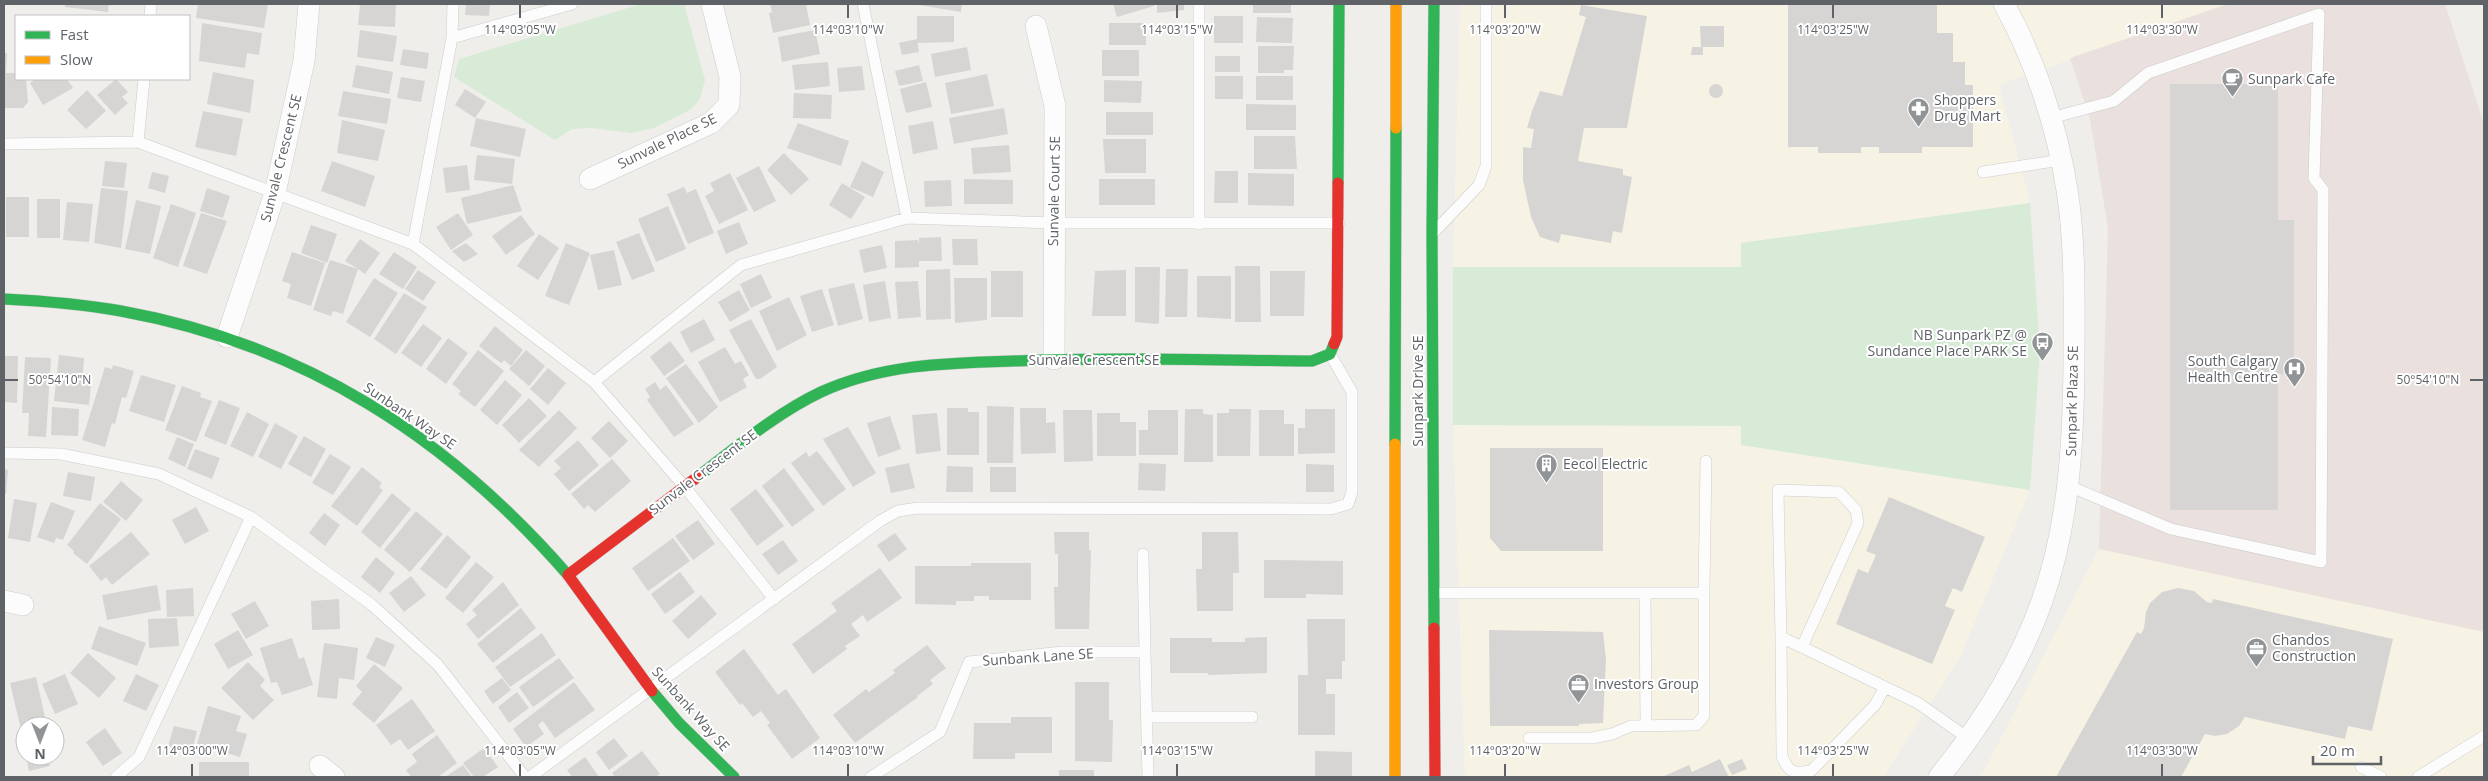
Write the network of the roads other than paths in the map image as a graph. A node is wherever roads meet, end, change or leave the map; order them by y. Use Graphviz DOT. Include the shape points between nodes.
graph roads {
  1 [pos="309,4"];
  2 [pos="454,4"];
  3 [pos="572,4"];
  4 [pos="712,4"];
  5 [pos="863,4"];
  6 [pos="1199,4"];
  7 [pos="1339,4"];
  8 [pos="1396,4"];
  9 [pos="1434,4"];
  10 [pos="1486,4"];
  11 [pos="2004,4"];
  12 [pos="1036,26"];
  13 [pos="452,38"];
  14 [pos="144,80"];
  15 [pos="2051,118"];
  16 [pos="138,142"];
  17 [pos="4,144"];
  18 [pos="2061,160"];
  19 [pos="1983,172"];
  20 [pos="590,179"];
  21 [pos="275,193"];
  22 [pos="907,218"];
  23 [pos="1053,223"];
  24 [pos="1338,223"];
  25 [pos="1199,224"];
  26 [pos="1432,234"];
  27 [pos="414,244"];
  28 [pos="4,299"];
  29 [pos="227,337"];
  30 [pos="1330,354"];
  31 [pos="1054,359"];
  32 [pos="594,382"];
  33 [pos="4,453"];
  34 [pos="1706,461"];
  35 [pos="684,486"];
  36 [pos="2069,486"];
  37 [pos="251,517"];
  38 [pos="1143,554"];
  39 [pos="568,575"];
  40 [pos="1434,593"];
  41 [pos="1645,593"];
  42 [pos="1704,593"];
  43 [pos="774,599"];
  44 [pos="1781,637"];
  45 [pos="1802,647"];
  46 [pos="1145,652"];
  47 [pos="1885,687"];
  48 [pos="650,689"];
  49 [pos="1147,717"];
  50 [pos="1252,717"];
  51 [pos="1646,726"];
  52 [pos="2484,736"];
  53 [pos="1529,738"];
  54 [pos="1969,740"];
  55 [pos="2361,767"];
  56 [pos="116,777"];
  57 [pos="525,777"];
  58 [pos="530,777"];
  59 [pos="734,777"];
  60 [pos="871,777"];
  61 [pos="1148,777"];
  62 [pos="1395,777"];
  63 [pos="1435,777"];
  64 [pos="1939,777"];
  65 [pos="2381,777"];
  66 [pos="2418,777"];
  1 -- 21 [label="street, Sunvale Crescent SE" via="304,61"];
  2 -- 13 [label="lane"];
  3 -- 13 [label="lane"];
  4 -- 20 [label="street, Sunvale Place SE" via="730,77 729,105 711,123"];
  5 -- 22 [label="lane"];
  6 -- 25 [label="lane"];
  7 -- 24 [label="street"];
  8 -- 62 [label="street, Sunpark Drive SE"];
  9 -- 26 [label="street, Sunpark Drive SE"];
  10 -- 26 [label="lane" via="1486,166 1479,185"];
  11 -- 15 [label="street, Sunpark Plaza SE"];
  12 -- 23 [label="street, Sunvale Court SE" via="1055,106"];
  13 -- 27 [label="lane"];
  14 -- 16 [label="lane"];
  15 -- 18 [label="street, Sunpark Plaza SE"];
  15 -- 36 [label="lane" via="2114,101 2148,72 2319,14 2314,178 2323,190 2320,562 2171,529"];
  16 -- 17 [label="lane"];
  16 -- 21 [label="lane"];
  18 -- 19 [label="lane"];
  18 -- 36 [label="street, Sunpark Plaza SE" via="2069,204 2072,251 2073,425"];
  21 -- 27 [label="lane"];
  21 -- 29 [label="street, Sunvale Crescent SE"];
  22 -- 23 [label="lane"];
  22 -- 32 [label="lane" via="741,265"];
  23 -- 25 [label="lane"];
  23 -- 31 [label="street, Sunvale Court SE"];
  24 -- 25 [label="lane"];
  24 -- 30 [label="street" via="1337,337"];
  26 -- 40 [label="street, Sunpark Drive SE"];
  27 -- 32 [label="lane"];
  28 -- 29 [label="street, Sunbank Way SE" via="122,311"];
  29 -- 39 [label="street, Sunbank Way SE" via="350,394 441,453 503,508"];
  30 -- 31 [label="street, Sunvale Crescent SE" via="1312,361"];
  30 -- 43 [label="lane" via="1352,392 1352,492 1348,504 1331,509 918,508 898,511"];
  31 -- 35 [label="street, Sunvale Crescent SE" via="923,364 870,374 779,415"];
  32 -- 35 [label="lane"];
  33 -- 37 [label="lane" via="61,454 159,474"];
  34 -- 42 [label="lane"];
  35 -- 39 [label="street, Sunvale Crescent SE"];
  35 -- 43 [label="lane"];
  36 -- 54 [label="street, Sunpark Plaza SE" via="2062,528 2042,601 1994,702"];
  37 -- 56 [label="lane" via="138,758"];
  37 -- 57 [label="lane" via="372,604 438,665"];
  38 -- 46 [label="lane"];
  39 -- 48 [label="street, Sunbank Way SE"];
  40 -- 41 [label="lane"];
  40 -- 63 [label="street, Sunpark Drive SE"];
  41 -- 42 [label="lane"];
  41 -- 51 [label="lane"];
  42 -- 51 [label="lane" via="1704,716 1696,725"];
  43 -- 48 [label="lane"];
  44 -- 45 [label="lane"];
  44 -- 45 [label="lane" via="1778,490 1838,492 1856,510 1858,523"];
  44 -- 47 [label="lane" via="1782,756 1786,768 1792,771 1811,770 1875,705"];
  45 -- 47 [label="lane"];
  46 -- 49 [label="lane"];
  46 -- 60 [label="lane, Sunbank Lane SE" via="1062,652 969,662 940,732"];
  47 -- 54 [label="lane" via="1918,703"];
  48 -- 58 [label="lane"];
  48 -- 59 [label="street, Sunbank Way SE"];
  49 -- 50 [label="lane"];
  49 -- 61 [label="lane"];
  51 -- 53 [label="lane" via="1631,726 1592,738"];
  52 -- 66 [label="lane"];
  54 -- 64 [label="street, Sunpark Plaza SE"];
  55 -- 65 [label="lane"];
}
